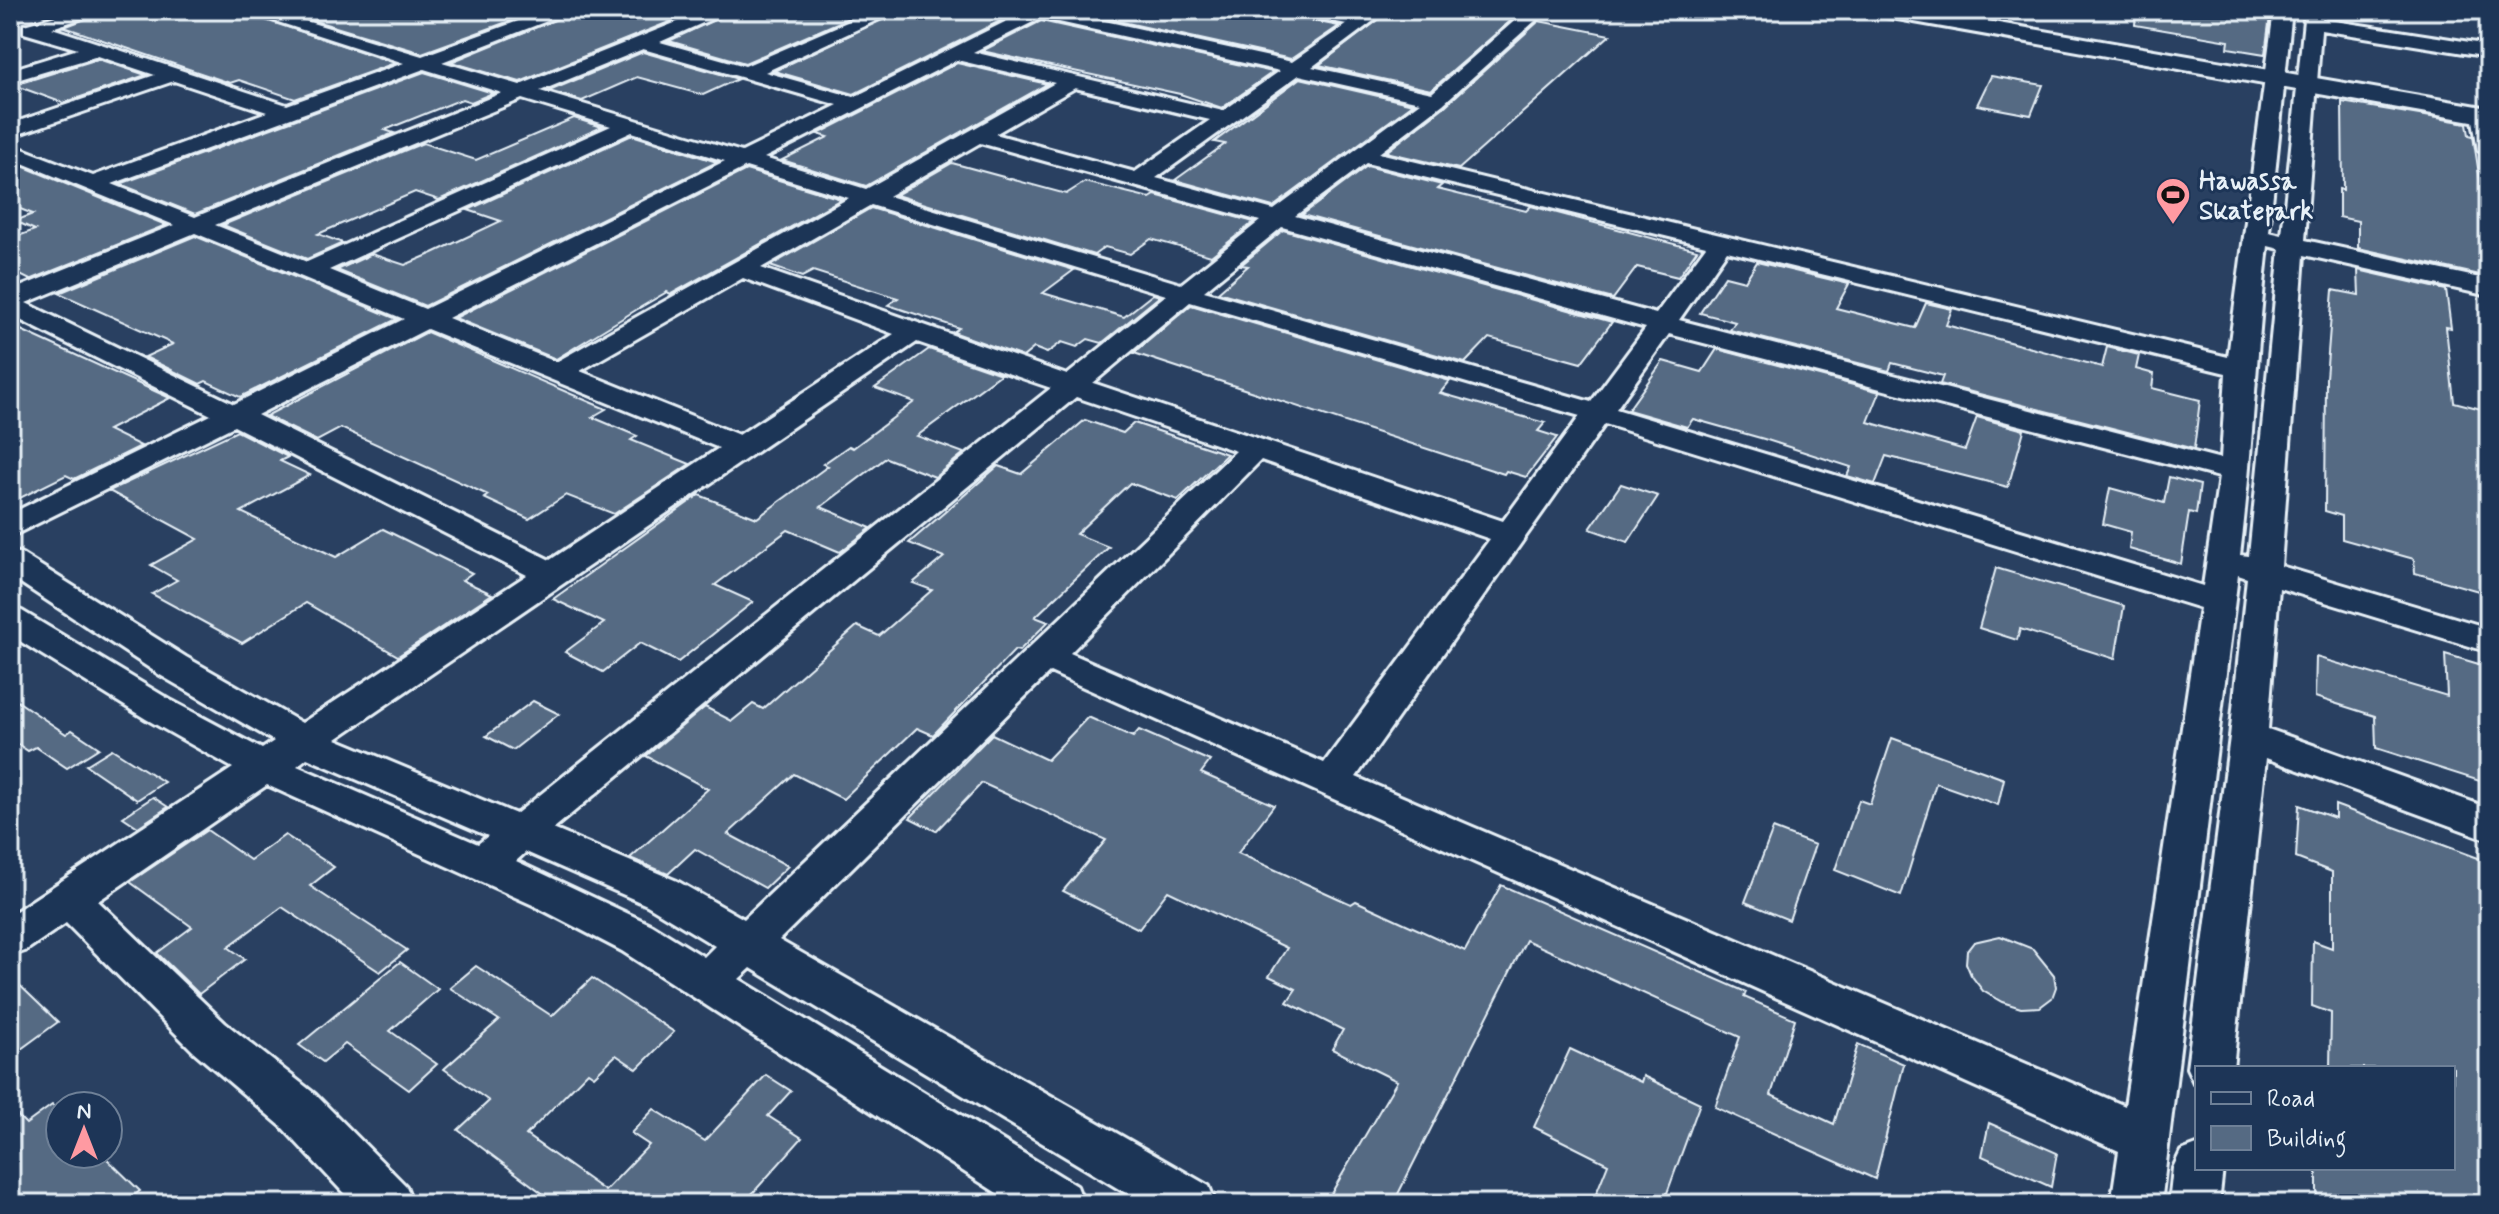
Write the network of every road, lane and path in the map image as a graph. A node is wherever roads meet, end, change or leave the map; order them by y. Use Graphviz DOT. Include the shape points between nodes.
graph roads {
  1 [pos="97,10"];
  2 [pos="252,10"];
  3 [pos="515,10"];
  4 [pos="566,10"];
  5 [pos="723,10"];
  6 [pos="890,10"];
  7 [pos="1300,10"];
  8 [pos="1379,10"];
  9 [pos="1538,10"];
  10 [pos="1886,10"];
  11 [pos="1944,10"];
  12 [pos="2262,10"];
  13 [pos="1041,11"];
  14 [pos="2282,12"];
  15 [pos="2313,17"];
  16 [pos="539,19"];
  17 [pos="1362,22"];
  18 [pos="32,28"];
  19 [pos="10,35"];
  20 [pos="641,43"];
  21 [pos="97,50"];
  22 [pos="2489,51"];
  23 [pos="955,54"];
  24 [pos="422,61"];
  25 [pos="1296,67"];
  26 [pos="744,74"];
  27 [pos="174,75"];
  28 [pos="10,76"];
  29 [pos="2292,76"];
  30 [pos="1072,82"];
  31 [pos="523,91"];
  32 [pos="1436,100"];
  33 [pos="858,104"];
  34 [pos="287,112"];
  35 [pos="2487,112"];
  36 [pos="1227,118"];
  37 [pos="631,125"];
  38 [pos="10,131"];
  39 [pos="978,136"];
  40 [pos="10,150"];
  41 [pos="2489,150"];
  42 [pos="1365,156"];
  43 [pos="744,158"];
  44 [pos="1140,179"];
  45 [pos="93,183"];
  46 [pos="870,198"];
  47 [pos="1279,217"];
  48 [pos="193,225"];
  49 [pos="2274,241"];
  50 [pos="1721,243"];
  51 [pos="740,269"];
  52 [pos="307,271"];
  53 [pos="2489,288"];
  54 [pos="1185,293"];
  55 [pos="10,303"];
  56 [pos="426,318"];
  57 [pos="1663,324"];
  58 [pos="914,332"];
  59 [pos="2240,368"];
  60 [pos="557,373"];
  61 [pos="1071,385"];
  62 [pos="1597,412"];
  63 [pos="237,415"];
  64 [pos="742,447"];
  65 [pos="1257,447"];
  66 [pos="2235,472"];
  67 [pos="10,527"];
  68 [pos="1509,534"];
  69 [pos="2223,559"];
  70 [pos="10,561"];
  71 [pos="2263,572"];
  72 [pos="553,575"];
  73 [pos="2217,602"];
  74 [pos="10,619"];
  75 [pos="2489,640"];
  76 [pos="1043,655"];
  77 [pos="2249,737"];
  78 [pos="304,741"];
  79 [pos="265,768"];
  80 [pos="1330,784"];
  81 [pos="2489,824"];
  82 [pos="520,831"];
  83 [pos="483,864"];
  84 [pos="70,900"];
  85 [pos="10,938"];
  86 [pos="749,942"];
  87 [pos="707,982"];
  88 [pos="2210,1066"];
  89 [pos="2146,1139"];
  90 [pos="2198,1170"];
  91 [pos="388,1204"];
  92 [pos="1059,1204"];
  93 [pos="1191,1204"];
  94 [pos="2136,1204"];
  95 [pos="2194,1204"];
  1 -- 18 [label="street"];
  2 -- 24 [label="street"];
  3 -- 16 [label="street"];
  4 -- 16 [label="street"];
  5 -- 20 [label="street"];
  6 -- 26 [label="street"];
  7 -- 17 [label="street"];
  8 -- 17 [label="street"];
  9 -- 32 [label="street"];
  10 -- 29 [label="main road"];
  11 -- 29 [label="main road"];
  12 -- 14 [label="street"];
  13 -- 23 [label="street"];
  13 -- 25 [label="street"];
  14 -- 29 [label="street"];
  15 -- 22 [label="street"];
  15 -- 29 [label="street"];
  16 -- 24 [label="street"];
  17 -- 25 [label="street"];
  18 -- 19 [label="street"];
  18 -- 21 [label="street"];
  20 -- 26 [label="street"];
  20 -- 31 [label="street"];
  21 -- 27 [label="street"];
  21 -- 28 [label="street"];
  23 -- 30 [label="street"];
  23 -- 33 [label="street"];
  24 -- 31 [label="street"];
  24 -- 34 [label="street"];
  25 -- 32 [label="street"];
  25 -- 36 [label="street"];
  26 -- 33 [label="street"];
  27 -- 34 [label="street"];
  27 -- 38 [label="street"];
  29 -- 35 [label="main road"];
  29 -- 49 [label="street"];
  30 -- 36 [label="street"];
  30 -- 39 [label="street"];
  31 -- 37 [label="street"];
  31 -- 48 [label="street"];
  32 -- 42 [label="street"];
  33 -- 43 [label="street"];
  34 -- 45 [label="street"];
  35 -- 41 [label="street"];
  36 -- 44 [label="street"];
  37 -- 43 [label="street"];
  37 -- 52 [label="street"];
  39 -- 44 [label="street"];
  39 -- 46 [label="street"];
  40 -- 45 [label="street"];
  42 -- 47 [label="street"];
  42 -- 50 [label="street"];
  43 -- 46 [label="street"];
  43 -- 56 [label="street"];
  44 -- 47 [label="street"];
  45 -- 48 [label="street"];
  46 -- 51 [label="street"];
  46 -- 54 [label="street"];
  47 -- 54 [label="street"];
  47 -- 57 [label="street"];
  48 -- 52 [label="street"];
  48 -- 55 [label="street"];
  49 -- 53 [label="street"];
  49 -- 59 [label="street"];
  49 -- 71 [label="street"];
  50 -- 57 [label="street"];
  50 -- 59 [label="street"];
  51 -- 58 [label="street"];
  51 -- 60 [label="street"];
  52 -- 56 [label="street"];
  54 -- 61 [label="street"];
  54 -- 62 [label="street"];
  55 -- 63 [label="street"];
  56 -- 60 [label="street"];
  56 -- 63 [label="street"];
  57 -- 62 [label="street"];
  57 -- 66 [label="street"];
  58 -- 61 [label="street"];
  58 -- 64 [label="street"];
  59 -- 66 [label="street"];
  60 -- 64 [label="street"];
  61 -- 65 [label="street"];
  61 -- 82 [label="street"];
  62 -- 68 [label="street"];
  62 -- 73 [label="street"];
  63 -- 67 [label="street"];
  63 -- 72 [label="street"];
  64 -- 72 [label="street"];
  65 -- 68 [label="street"];
  65 -- 76 [label="street"];
  66 -- 69 [label="street"];
  68 -- 80 [label="street"];
  69 -- 71 [label="street"];
  69 -- 73 [label="street"];
  70 -- 78 [label="street" via="173,666"];
  71 -- 75 [label="street"];
  71 -- 77 [label="street"];
  72 -- 78 [label="street"];
  73 -- 89 [label="street"];
  74 -- 79 [label="street"];
  76 -- 80 [label="street"];
  76 -- 86 [label="street"];
  77 -- 81 [label="street"];
  77 -- 88 [label="street"];
  78 -- 79 [label="street"];
  78 -- 82 [label="street"];
  79 -- 83 [label="street"];
  79 -- 84 [label="street"];
  80 -- 89 [label="street"];
  82 -- 83 [label="street"];
  82 -- 86 [label="street" via="662,893"];
  83 -- 87 [label="street" via="637,938"];
  84 -- 85 [label="street"];
  84 -- 91 [label="street" via="209,1037 298,1110"];
  86 -- 87 [label="street"];
  86 -- 93 [label="street"];
  87 -- 92 [label="street"];
  89 -- 94 [label="street"];
  90 -- 95 [label="street"];
}
